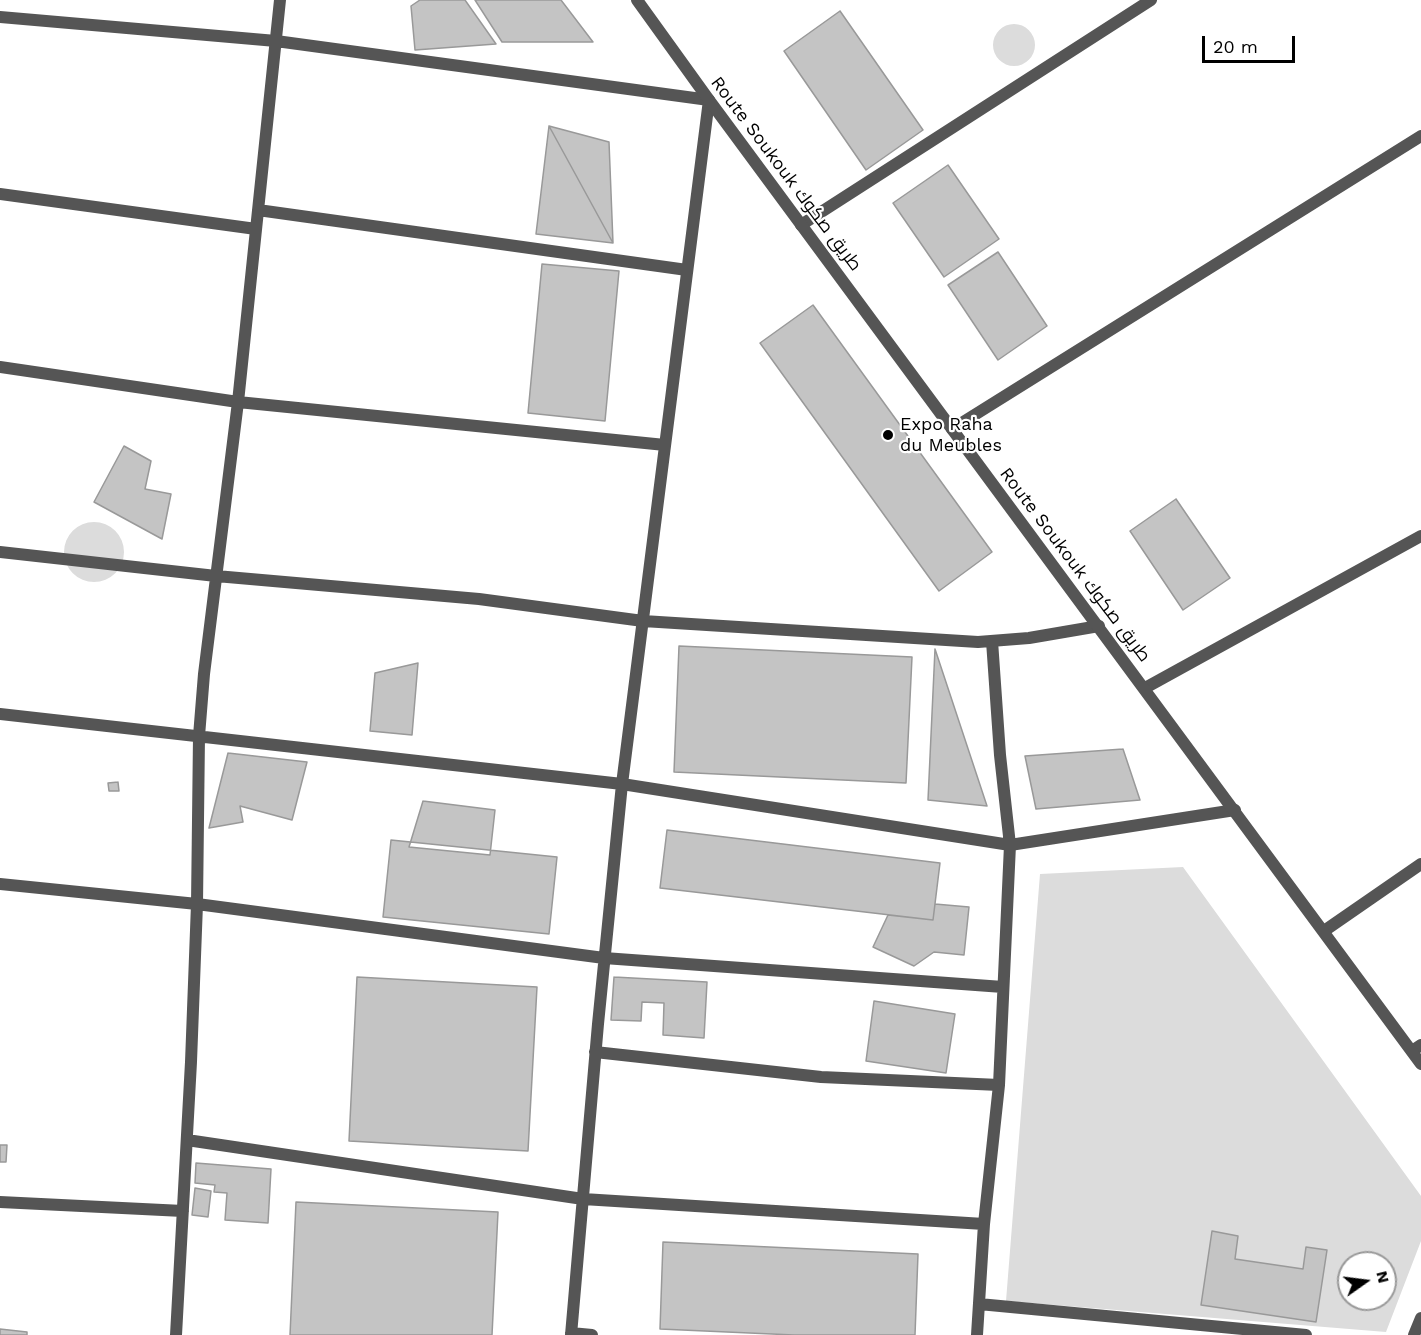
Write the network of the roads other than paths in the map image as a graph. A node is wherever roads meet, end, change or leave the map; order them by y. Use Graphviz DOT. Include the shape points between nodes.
graph roads {
  1 [pos="280,0"];
  2 [pos="637,0"];
  3 [pos="1151,0"];
  4 [pos="0,17"];
  5 [pos="276,41"];
  6 [pos="709,100"];
  7 [pos="1421,136"];
  8 [pos="0,194"];
  9 [pos="258,210"];
  10 [pos="801,225"];
  11 [pos="256,229"];
  12 [pos="687,270"];
  13 [pos="0,367"];
  14 [pos="238,402"];
  15 [pos="952,429"];
  16 [pos="665,445"];
  17 [pos="1421,536"];
  18 [pos="0,552"];
  19 [pos="216,576"];
  20 [pos="643,621"];
  21 [pos="1098,626"];
  22 [pos="992,641"];
  23 [pos="1145,688"];
  24 [pos="0,714"];
  25 [pos="199,736"];
  26 [pos="622,784"];
  27 [pos="1235,810"];
  28 [pos="1010,845"];
  29 [pos="1421,864"];
  30 [pos="0,884"];
  31 [pos="197,904"];
  32 [pos="1324,931"];
  33 [pos="604,958"];
  34 [pos="1003,987"];
  35 [pos="1416,1048"];
  36 [pos="595,1052"];
  37 [pos="1421,1064"];
  38 [pos="999,1085"];
  39 [pos="187,1140"];
  40 [pos="583,1199"];
  41 [pos="0,1202"];
  42 [pos="183,1211"];
  43 [pos="984,1224"];
  44 [pos="979,1304"];
  45 [pos="1421,1318"];
  46 [pos="571,1334"];
  47 [pos="176,1335"];
  48 [pos="592,1335"];
  49 [pos="976,1335"];
  50 [pos="1306,1335"];
  51 [pos="1414,1335"];
  1 -- 5 [label="street"];
  2 -- 6 [label="street, Route Soukouk طريق صكوك"];
  3 -- 10 [label="street"];
  4 -- 5 [label="street"];
  5 -- 6 [label="street"];
  5 -- 9 [label="street"];
  6 -- 10 [label="street, Route Soukouk طريق صكوك"];
  6 -- 12 [label="street"];
  7 -- 15 [label="street"];
  8 -- 11 [label="street"];
  9 -- 11 [label="street"];
  9 -- 12 [label="street"];
  10 -- 15 [label="street, Route Soukouk طريق صكوك"];
  11 -- 14 [label="street"];
  12 -- 16 [label="street"];
  13 -- 14 [label="street"];
  14 -- 16 [label="street"];
  14 -- 19 [label="street"];
  15 -- 21 [label="street, Route Soukouk طريق صكوك"];
  16 -- 20 [label="street"];
  17 -- 23 [label="street"];
  18 -- 19 [label="street"];
  19 -- 20 [label="street" via="479,599"];
  19 -- 25 [label="street"];
  20 -- 22 [label="street"];
  20 -- 26 [label="street"];
  21 -- 22 [label="street"];
  21 -- 23 [label="street, Route Soukouk طريق صكوك"];
  22 -- 28 [label="street"];
  23 -- 27 [label="street, Route Soukouk طريق صكوك"];
  24 -- 25 [label="street"];
  25 -- 26 [label="street"];
  25 -- 31 [label="street"];
  26 -- 28 [label="street"];
  26 -- 33 [label="street"];
  27 -- 28 [label="street"];
  27 -- 32 [label="street, Route Soukouk طريق صكوك"];
  28 -- 34 [label="street"];
  29 -- 32 [label="street"];
  30 -- 31 [label="street"];
  31 -- 33 [label="street"];
  31 -- 39 [label="street"];
  32 -- 35 [label="street, Route Soukouk طريق صكوك"];
  33 -- 34 [label="street"];
  33 -- 36 [label="street"];
  34 -- 38 [label="street"];
  35 -- 37 [label="street, Route Soukouk طريق صكوك"];
  36 -- 38 [label="street" via="821,1077"];
  36 -- 40 [label="street"];
  38 -- 43 [label="street"];
  39 -- 40 [label="street"];
  39 -- 42 [label="street"];
  40 -- 43 [label="street"];
  40 -- 46 [label="street"];
  41 -- 42 [label="street"];
  42 -- 47 [label="street"];
  43 -- 44 [label="street"];
  44 -- 49 [label="street"];
  44 -- 50 [label="street"];
  45 -- 51 [label="street"];
  46 -- 48 [label="street"];
}
